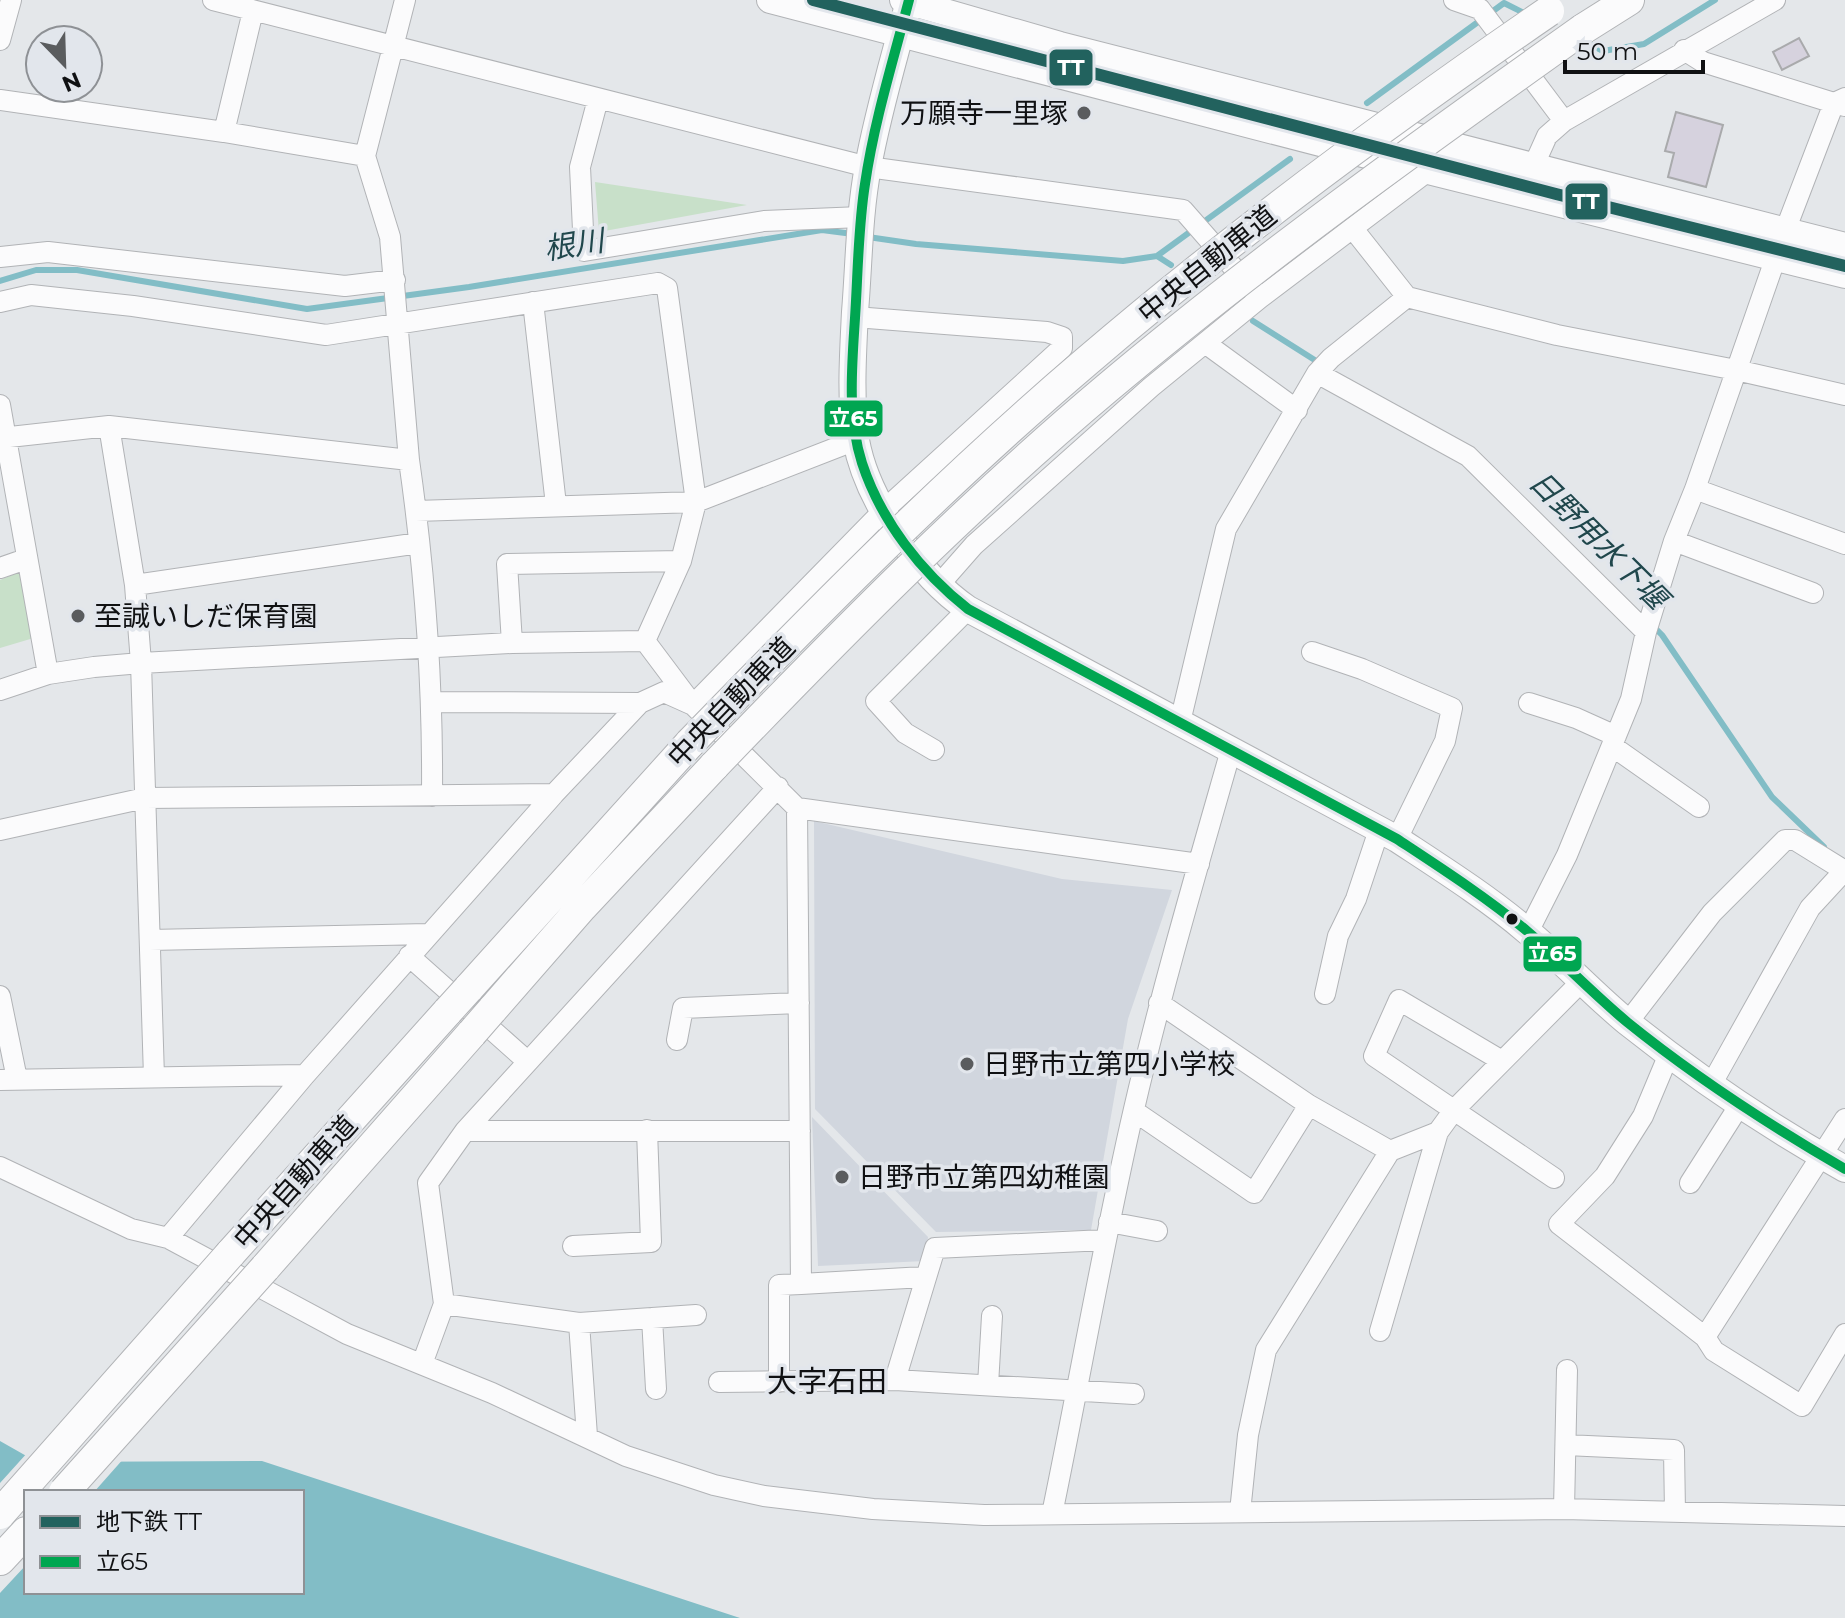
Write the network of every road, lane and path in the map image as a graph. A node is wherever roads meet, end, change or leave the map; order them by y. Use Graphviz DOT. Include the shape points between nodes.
graph roads {
  1 [pos="11,0"];
  2 [pos="213,0"];
  3 [pos="405,0"];
  4 [pos="770,0"];
  5 [pos="907,0"];
  6 [pos="1455,0"];
  7 [pos="1629,0"];
  8 [pos="1775,0"];
  9 [pos="1558,5"];
  10 [pos="253,11"];
  11 [pos="900,36"];
  12 [pos="0,40"];
  13 [pos="393,47"];
  14 [pos="1684,50"];
  15 [pos="598,99"];
  16 [pos="0,100"];
  17 [pos="1841,102"];
  18 [pos="1564,121"];
  19 [pos="1365,123"];
  20 [pos="224,132"];
  21 [pos="365,156"];
  22 [pos="868,167"];
  23 [pos="1532,167"];
  24 [pos="1428,171"];
  25 [pos="1521,194"];
  26 [pos="1354,230"];
  27 [pos="1785,231"];
  28 [pos="861,232"];
  29 [pos="1845,246"];
  30 [pos="0,257"];
  31 [pos="1775,258"];
  32 [pos="1845,275"];
  33 [pos="395,284"];
  34 [pos="1407,297"];
  35 [pos="1260,298"];
  36 [pos="0,302"];
  37 [pos="533,302"];
  38 [pos="855,317"];
  39 [pos="397,320"];
  40 [pos="1205,343"];
  41 [pos="1322,368"];
  42 [pos="1736,370"];
  43 [pos="1845,395"];
  44 [pos="0,405"];
  45 [pos="1297,410"];
  46 [pos="109,426"];
  47 [pos="3,437"];
  48 [pos="856,440"];
  49 [pos="409,460"];
  50 [pos="1695,489"];
  51 [pos="696,502"];
  52 [pos="556,505"];
  53 [pos="884,510"];
  54 [pos="416,511"];
  55 [pos="1674,541"];
  56 [pos="419,543"];
  57 [pos="1845,544"];
  58 [pos="26,559"];
  59 [pos="681,561"];
  60 [pos="0,568"];
  61 [pos="135,585"];
  62 [pos="938,586"];
  63 [pos="1813,593"];
  64 [pos="968,609"];
  65 [pos="1648,625"];
  66 [pos="645,641"];
  67 [pos="512,643"];
  68 [pos="429,648"];
  69 [pos="1312,652"];
  70 [pos="141,663"];
  71 [pos="48,674"];
  72 [pos="0,690"];
  73 [pos="433,702"];
  74 [pos="640,703"];
  75 [pos="1529,703"];
  76 [pos="693,705"];
  77 [pos="1180,722"];
  78 [pos="1614,741"];
  79 [pos="934,750"];
  80 [pos="1231,750"];
  81 [pos="778,787"];
  82 [pos="554,794"];
  83 [pos="432,796"];
  84 [pos="145,798"];
  85 [pos="1699,807"];
  86 [pos="797,808"];
  87 [pos="0,830"];
  88 [pos="1388,835"];
  89 [pos="1199,864"];
  90 [pos="1845,870"];
  91 [pos="1528,932"];
  92 [pos="428,934"];
  93 [pos="150,940"];
  94 [pos="409,956"];
  95 [pos="1581,982"];
  96 [pos="1325,994"];
  97 [pos="0,996"];
  98 [pos="799,1003"];
  99 [pos="1159,1003"];
  100 [pos="1628,1022"];
  101 [pos="677,1040"];
  102 [pos="1669,1054"];
  103 [pos="527,1061"];
  104 [pos="1502,1061"];
  105 [pos="305,1075"];
  106 [pos="154,1077"];
  107 [pos="8,1079"];
  108 [pos="1711,1085"];
  109 [pos="1309,1105"];
  110 [pos="1739,1106"];
  111 [pos="1454,1110"];
  112 [pos="1134,1111"];
  113 [pos="1845,1119"];
  114 [pos="647,1130"];
  115 [pos="465,1131"];
  116 [pos="800,1131"];
  117 [pos="1438,1132"];
  118 [pos="1390,1151"];
  119 [pos="1822,1156"];
  120 [pos="0,1167"];
  121 [pos="1845,1169"];
  122 [pos="1554,1178"];
  123 [pos="1690,1183"];
  124 [pos="1107,1231"];
  125 [pos="1157,1231"];
  126 [pos="168,1238"];
  127 [pos="573,1246"];
  128 [pos="924,1277"];
  129 [pos="801,1284"];
  130 [pos="444,1304"];
  131 [pos="696,1315"];
  132 [pos="992,1316"];
  133 [pos="652,1318"];
  134 [pos="579,1323"];
  135 [pos="1380,1331"];
  136 [pos="1845,1334"];
  137 [pos="1705,1337"];
  138 [pos="422,1364"];
  139 [pos="1567,1370"];
  140 [pos="895,1380"];
  141 [pos="719,1382"];
  142 [pos="779,1382"];
  143 [pos="988,1385"];
  144 [pos="656,1389"];
  145 [pos="1078,1389"];
  146 [pos="1134,1394"];
  147 [pos="587,1436"];
  148 [pos="1566,1445"];
  149 [pos="66,1490"];
  150 [pos="1564,1509"];
  151 [pos="1240,1512"];
  152 [pos="1675,1512"];
  153 [pos="0,1514"];
  154 [pos="1052,1514"];
  155 [pos="1845,1516"];
  156 [pos="24,1534"];
  157 [pos="0,1560"];
  1 -- 12 [label="street"];
  2 -- 10 [label="street"];
  3 -- 13 [label="street"];
  4 -- 11 [label="main road"];
  5 -- 11 [label="main road"];
  5 -- 19 [label="main road"];
  6 -- 18 [label="street" via="1480,9"];
  7 -- 149 [label="highway, 中央自動車道, bridge" via="1245,274 1104,390 938,541 820,656 582,907"];
  8 -- 14 [label="street"];
  9 -- 153 [label="highway, 中央自動車道, bridge" via="1232,242 1086,362 887,543 690,743"];
  10 -- 13 [label="street"];
  10 -- 20 [label="street"];
  11 -- 22 [label="main road"];
  11 -- 24 [label="main road"];
  13 -- 15 [label="street"];
  13 -- 21 [label="street"];
  14 -- 17 [label="street" via="1703,62"];
  14 -- 18 [label="street"];
  15 -- 22 [label="street"];
  15 -- 28 [label="street" via="580,167 584,251 764,221"];
  16 -- 20 [label="street"];
  17 -- 27 [label="street"];
  18 -- 23 [label="street" via="1547,136"];
  19 -- 23 [label="main road"];
  19 -- 24 [label="main road" via="1444,152 1442,161"];
  20 -- 21 [label="street"];
  21 -- 33 [label="street" via="390,237"];
  22 -- 28 [label="main road"];
  22 -- 35 [label="street" via="1183,210"];
  23 -- 25 [label="street"];
  23 -- 27 [label="main road"];
  24 -- 25 [label="main road"];
  24 -- 26 [label="street"];
  25 -- 31 [label="main road"];
  26 -- 34 [label="street"];
  26 -- 35 [label="street"];
  27 -- 29 [label="main road"];
  27 -- 31 [label="street"];
  28 -- 38 [label="main road"];
  30 -- 33 [label="street" via="48,252 345,286"];
  31 -- 32 [label="main road"];
  31 -- 42 [label="street"];
  33 -- 39 [label="street"];
  34 -- 41 [label="street"];
  34 -- 42 [label="street" via="1557,335"];
  35 -- 40 [label="street"];
  36 -- 39 [label="street" via="31,295 326,335"];
  37 -- 39 [label="street"];
  37 -- 51 [label="street" via="658,283 667,288"];
  37 -- 52 [label="street"];
  38 -- 48 [label="main road"];
  38 -- 53 [label="street" via="1062,337 1062,348"];
  39 -- 49 [label="street"];
  40 -- 45 [label="street"];
  40 -- 62 [label="street" via="1098,432 974,545"];
  41 -- 45 [label="street"];
  41 -- 65 [label="street" via="1468,456"];
  42 -- 43 [label="street"];
  42 -- 50 [label="street"];
  44 -- 47 [label="street"];
  45 -- 77 [label="street" via="1226,529"];
  46 -- 47 [label="street"];
  46 -- 49 [label="street"];
  46 -- 61 [label="street"];
  47 -- 58 [label="street"];
  48 -- 51 [label="street"];
  48 -- 53 [label="main road"];
  49 -- 54 [label="street"];
  50 -- 55 [label="street"];
  50 -- 57 [label="street"];
  51 -- 52 [label="street"];
  51 -- 59 [label="street"];
  52 -- 54 [label="street"];
  53 -- 62 [label="main road"];
  53 -- 76 [label="street"];
  54 -- 56 [label="street"];
  55 -- 63 [label="street"];
  55 -- 65 [label="street"];
  56 -- 61 [label="street"];
  56 -- 68 [label="street"];
  58 -- 60 [label="street"];
  58 -- 71 [label="street"];
  59 -- 66 [label="street"];
  59 -- 67 [label="street" via="507,564"];
  61 -- 70 [label="street"];
  62 -- 64 [label="main road"];
  64 -- 77 [label="main road"];
  64 -- 79 [label="street" via="876,701 905,733"];
  65 -- 78 [label="street" via="1631,699"];
  66 -- 67 [label="street"];
  66 -- 76 [label="street"];
  67 -- 68 [label="street"];
  68 -- 70 [label="street"];
  68 -- 73 [label="street"];
  69 -- 88 [label="street" via="1452,708 1445,741"];
  70 -- 71 [label="street"];
  70 -- 84 [label="street"];
  71 -- 72 [label="street"];
  73 -- 74 [label="street"];
  73 -- 83 [label="street"];
  74 -- 76 [label="street" via="664,692"];
  74 -- 82 [label="street"];
  75 -- 78 [label="street" via="1576,718"];
  76 -- 81 [label="street"];
  77 -- 80 [label="main road"];
  78 -- 85 [label="street"];
  78 -- 91 [label="street"];
  80 -- 88 [label="main road"];
  80 -- 89 [label="street"];
  81 -- 86 [label="street"];
  81 -- 103 [label="street"];
  82 -- 83 [label="street"];
  82 -- 92 [label="street"];
  83 -- 84 [label="street"];
  84 -- 87 [label="street"];
  84 -- 93 [label="street"];
  86 -- 89 [label="street"];
  86 -- 98 [label="street"];
  88 -- 91 [label="main road"];
  88 -- 96 [label="street" via="1338,936"];
  89 -- 99 [label="street"];
  90 -- 100 [label="street" via="1795,840 1785,840 1712,913"];
  90 -- 108 [label="street" via="1810,908"];
  91 -- 95 [label="main road"];
  92 -- 93 [label="street"];
  92 -- 94 [label="street"];
  93 -- 106 [label="street"];
  94 -- 103 [label="street"];
  94 -- 105 [label="street"];
  95 -- 100 [label="main road"];
  95 -- 104 [label="street"];
  97 -- 107 [label="street"];
  98 -- 101 [label="street" via="683,1008"];
  98 -- 116 [label="street"];
  99 -- 109 [label="street"];
  99 -- 112 [label="street"];
  100 -- 102 [label="main road"];
  102 -- 108 [label="main road"];
  102 -- 137 [label="street" via="1643,1116 1605,1176 1559,1224"];
  103 -- 115 [label="street"];
  104 -- 111 [label="street"];
  104 -- 111 [label="street" via="1399,1000 1374,1056"];
  105 -- 106 [label="street"];
  105 -- 126 [label="street"];
  106 -- 107 [label="street"];
  108 -- 110 [label="main road"];
  109 -- 112 [label="street" via="1254,1193"];
  109 -- 118 [label="street"];
  110 -- 119 [label="main road"];
  110 -- 123 [label="street"];
  111 -- 117 [label="street"];
  111 -- 122 [label="street"];
  112 -- 124 [label="street"];
  113 -- 119 [label="street"];
  114 -- 115 [label="street"];
  114 -- 116 [label="street"];
  114 -- 127 [label="street" via="651,1242"];
  115 -- 130 [label="street" via="428,1183"];
  116 -- 129 [label="street"];
  117 -- 118 [label="street"];
  117 -- 135 [label="street"];
  118 -- 151 [label="street" via="1266,1350 1248,1435"];
  119 -- 121 [label="main road"];
  119 -- 137 [label="street"];
  120 -- 126 [label="street" via="131,1229"];
  124 -- 125 [label="street"];
  124 -- 128 [label="street" via="935,1248"];
  124 -- 145 [label="street"];
  126 -- 138 [label="street" via="347,1334"];
  128 -- 129 [label="street"];
  128 -- 140 [label="street"];
  129 -- 142 [label="street" via="779,1285"];
  130 -- 134 [label="street"];
  130 -- 138 [label="street"];
  131 -- 133 [label="street"];
  132 -- 143 [label="street"];
  133 -- 134 [label="street"];
  133 -- 144 [label="street"];
  134 -- 147 [label="street"];
  136 -- 137 [label="street" via="1802,1406 1714,1351"];
  138 -- 147 [label="street"];
  139 -- 148 [label="street"];
  140 -- 142 [label="street"];
  140 -- 143 [label="street"];
  141 -- 142 [label="street"];
  143 -- 145 [label="street"];
  145 -- 146 [label="street"];
  145 -- 154 [label="street"];
  147 -- 154 [label="street" via="667,1471 764,1496 873,1509"];
  148 -- 150 [label="street"];
  148 -- 152 [label="street" via="1674,1450"];
  150 -- 151 [label="street"];
  150 -- 152 [label="street"];
  151 -- 154 [label="street"];
  152 -- 155 [label="street"];
  156 -- 157 [label="highway"];
}
